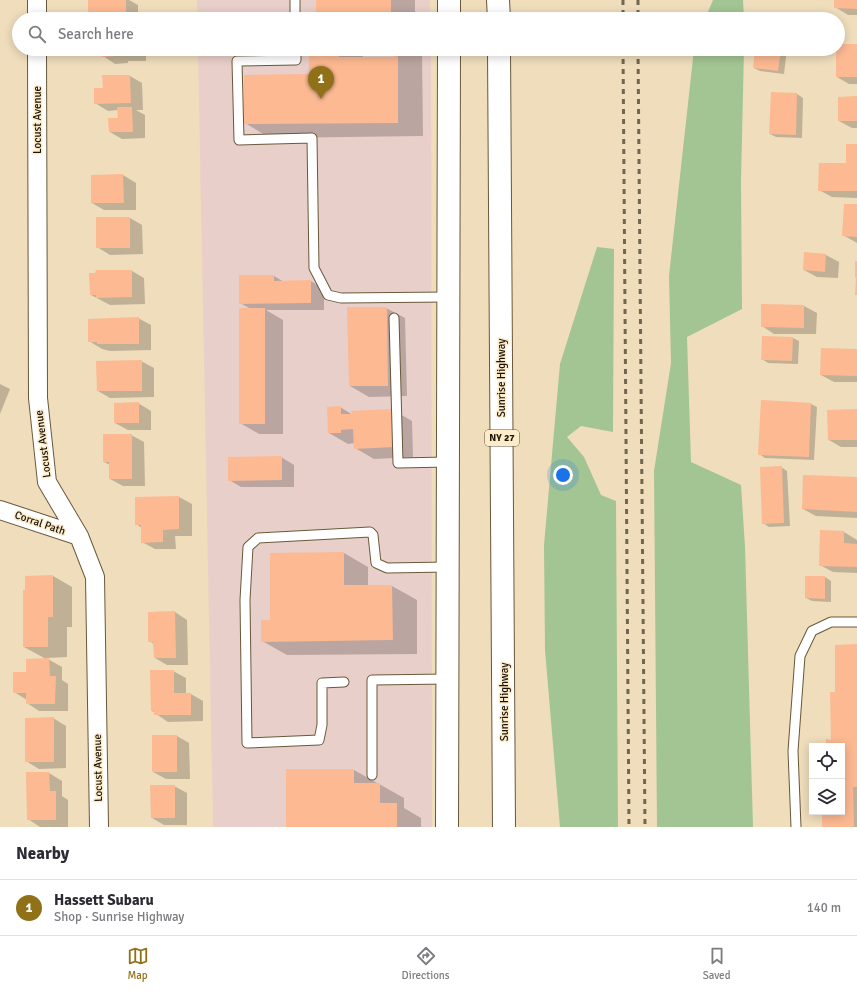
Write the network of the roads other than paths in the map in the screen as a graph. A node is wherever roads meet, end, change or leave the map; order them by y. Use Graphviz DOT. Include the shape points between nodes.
graph roads {
  1 [pos="37,0"];
  2 [pos="295,0"];
  3 [pos="449,0"];
  4 [pos="498,0"];
  5 [pos="37,12"];
  6 [pos="296,12"];
  7 [pos="449,12"];
  8 [pos="499,12"];
  9 [pos="37,56"];
  10 [pos="296,56"];
  11 [pos="449,56"];
  12 [pos="499,56"];
  13 [pos="448,297"];
  14 [pos="394,318"];
  15 [pos="448,462"];
  16 [pos="0,510"];
  17 [pos="79,536"];
  18 [pos="448,567"];
  19 [pos="857,622"];
  20 [pos="448,680"];
  21 [pos="344,682"];
  22 [pos="372,776"];
  23 [pos="99,827"];
  24 [pos="447,827"];
  25 [pos="504,827"];
  26 [pos="796,827"];
  1 -- 5 [label="street"];
  2 -- 6 [label="lane"];
  3 -- 7 [label="highway"];
  4 -- 8 [label="highway"];
  9 -- 17 [label="street, Locust Avenue" via="38,398 47,482"];
  10 -- 13 [label="lane" via="296,60 238,61 239,140 312,138 314,268 328,295 341,298"];
  11 -- 13 [label="highway"];
  12 -- 25 [label="highway, Sunrise Highway / NY 27"];
  13 -- 15 [label="highway"];
  14 -- 15 [label="lane" via="398,463"];
  15 -- 18 [label="highway"];
  16 -- 17 [label="street, Corral Path"];
  17 -- 23 [label="street, Locust Avenue" via="95,578"];
  18 -- 20 [label="highway"];
  18 -- 21 [label="lane" via="387,568 376,563 373,535 370,532 258,538 248,547 245,600 247,743 319,740 322,725 322,683"];
  19 -- 26 [label="lane" via="832,622 812,631 800,656 793,751"];
  20 -- 22 [label="lane" via="372,680"];
  20 -- 24 [label="highway"];
}
